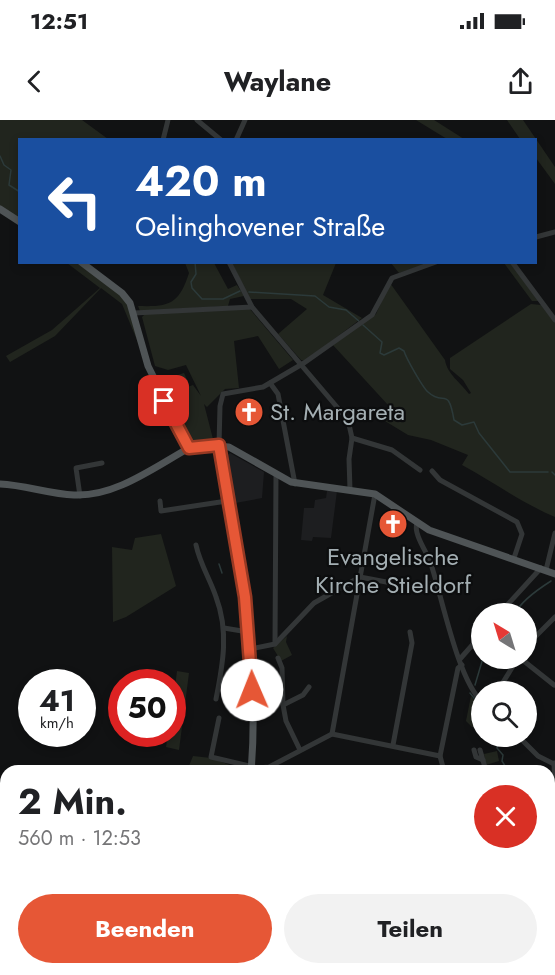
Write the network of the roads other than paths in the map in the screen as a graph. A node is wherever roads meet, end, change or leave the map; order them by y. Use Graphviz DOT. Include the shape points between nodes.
graph roads {
  1 [pos="168,120"];
  2 [pos="197,120"];
  3 [pos="245,120"];
  4 [pos="204,122"];
  5 [pos="164,138"];
  6 [pos="219,138"];
  7 [pos="237,138"];
  8 [pos="0,209"];
  9 [pos="18,221"];
  10 [pos="555,232"];
  11 [pos="537,237"];
  12 [pos="84,264"];
  13 [pos="230,264"];
  14 [pos="431,264"];
  15 [pos="513,264"];
  16 [pos="252,307"];
  17 [pos="134,313"];
  18 [pos="555,320"];
  19 [pos="299,364"];
  20 [pos="270,382"];
  21 [pos="352,438"];
  22 [pos="219,445"];
  23 [pos="189,448"];
  24 [pos="102,463"];
  25 [pos="420,470"];
  26 [pos="432,471"];
  27 [pos="276,475"];
  28 [pos="0,484"];
  29 [pos="295,484"];
  30 [pos="350,490"];
  31 [pos="375,494"];
  32 [pos="80,496"];
  33 [pos="160,501"];
  34 [pos="226,501"];
  35 [pos="417,523"];
  36 [pos="555,533"];
  37 [pos="196,545"];
  38 [pos="514,558"];
  39 [pos="544,569"];
  40 [pos="555,574"];
  41 [pos="360,577"];
  42 [pos="436,582"];
  43 [pos="510,603"];
  44 [pos="555,617"];
  45 [pos="224,628"];
  46 [pos="248,632"];
  47 [pos="410,632"];
  48 [pos="537,635"];
  49 [pos="275,644"];
  50 [pos="250,649"];
  51 [pos="471,649"];
  52 [pos="278,658"];
  53 [pos="461,662"];
  54 [pos="533,669"];
  55 [pos="554,685"];
  56 [pos="309,687"];
  57 [pos="471,688"];
  58 [pos="216,699"];
  59 [pos="283,705"];
  60 [pos="219,718"];
  61 [pos="332,734"];
  62 [pos="393,745"];
  63 [pos="529,747"];
  64 [pos="300,750"];
  65 [pos="477,750"];
  66 [pos="440,756"];
  67 [pos="554,762"];
  68 [pos="238,765"];
  69 [pos="251,765"];
  70 [pos="273,765"];
  71 [pos="442,765"];
  72 [pos="484,765"];
  1 -- 5 [label="street"];
  2 -- 4 [label="street"];
  3 -- 7 [label="street"];
  4 -- 6 [label="street"];
  8 -- 9 [label="main road"];
  10 -- 11 [label="street"];
  12 -- 17 [label="main road" via="122,293"];
  13 -- 16 [label="street"];
  14 -- 19 [label="street" via="392,279 375,312"];
  15 -- 18 [label="street"];
  16 -- 17 [label="street"];
  16 -- 19 [label="street"];
  17 -- 23 [label="main road" via="148,366"];
  19 -- 20 [label="street"];
  19 -- 21 [label="street" via="345,416"];
  20 -- 22 [label="street" via="258,389 224,394 219,413"];
  20 -- 29 [label="street" via="278,394"];
  21 -- 25 [label="street" via="392,450"];
  21 -- 30 [label="street"];
  22 -- 23 [label="main road"];
  22 -- 27 [label="main road" via="236,450"];
  22 -- 34 [label="main road"];
  23 -- 32 [label="main road" via="119,486"];
  24 -- 32 [label="street" via="76,468"];
  26 -- 38 [label="street" via="440,480 517,522 522,534"];
  27 -- 29 [label="main road"];
  27 -- 49 [label="street"];
  28 -- 32 [label="main road"];
  29 -- 30 [label="main road"];
  30 -- 31 [label="main road"];
  31 -- 35 [label="main road"];
  31 -- 41 [label="street"];
  33 -- 34 [label="street" via="161,511"];
  34 -- 46 [label="main road"];
  35 -- 38 [label="main road" via="444,536"];
  35 -- 42 [label="street"];
  36 -- 39 [label="street"];
  37 -- 45 [label="street"];
  38 -- 39 [label="main road"];
  39 -- 40 [label="main road"];
  39 -- 43 [label="street"];
  41 -- 42 [label="street" via="418,588"];
  41 -- 49 [label="street" via="314,603"];
  41 -- 61 [label="street"];
  42 -- 53 [label="street"];
  44 -- 48 [label="street"];
  45 -- 46 [label="street"];
  45 -- 58 [label="street"];
  46 -- 50 [label="main road"];
  47 -- 62 [label="street" via="412,643"];
  49 -- 50 [label="street"];
  50 -- 69 [label="main road"];
  51 -- 53 [label="street"];
  52 -- 59 [label="street"];
  53 -- 57 [label="street"];
  53 -- 66 [label="street"];
  54 -- 55 [label="street"];
  56 -- 59 [label="street" via="303,695"];
  59 -- 64 [label="street"];
  60 -- 68 [label="street" via="211,757"];
  61 -- 62 [label="street"];
  61 -- 64 [label="street"];
  62 -- 66 [label="street"];
  63 -- 67 [label="street" via="538,756"];
  64 -- 70 [label="street"];
  65 -- 72 [label="street"];
  66 -- 71 [label="street"];
}
